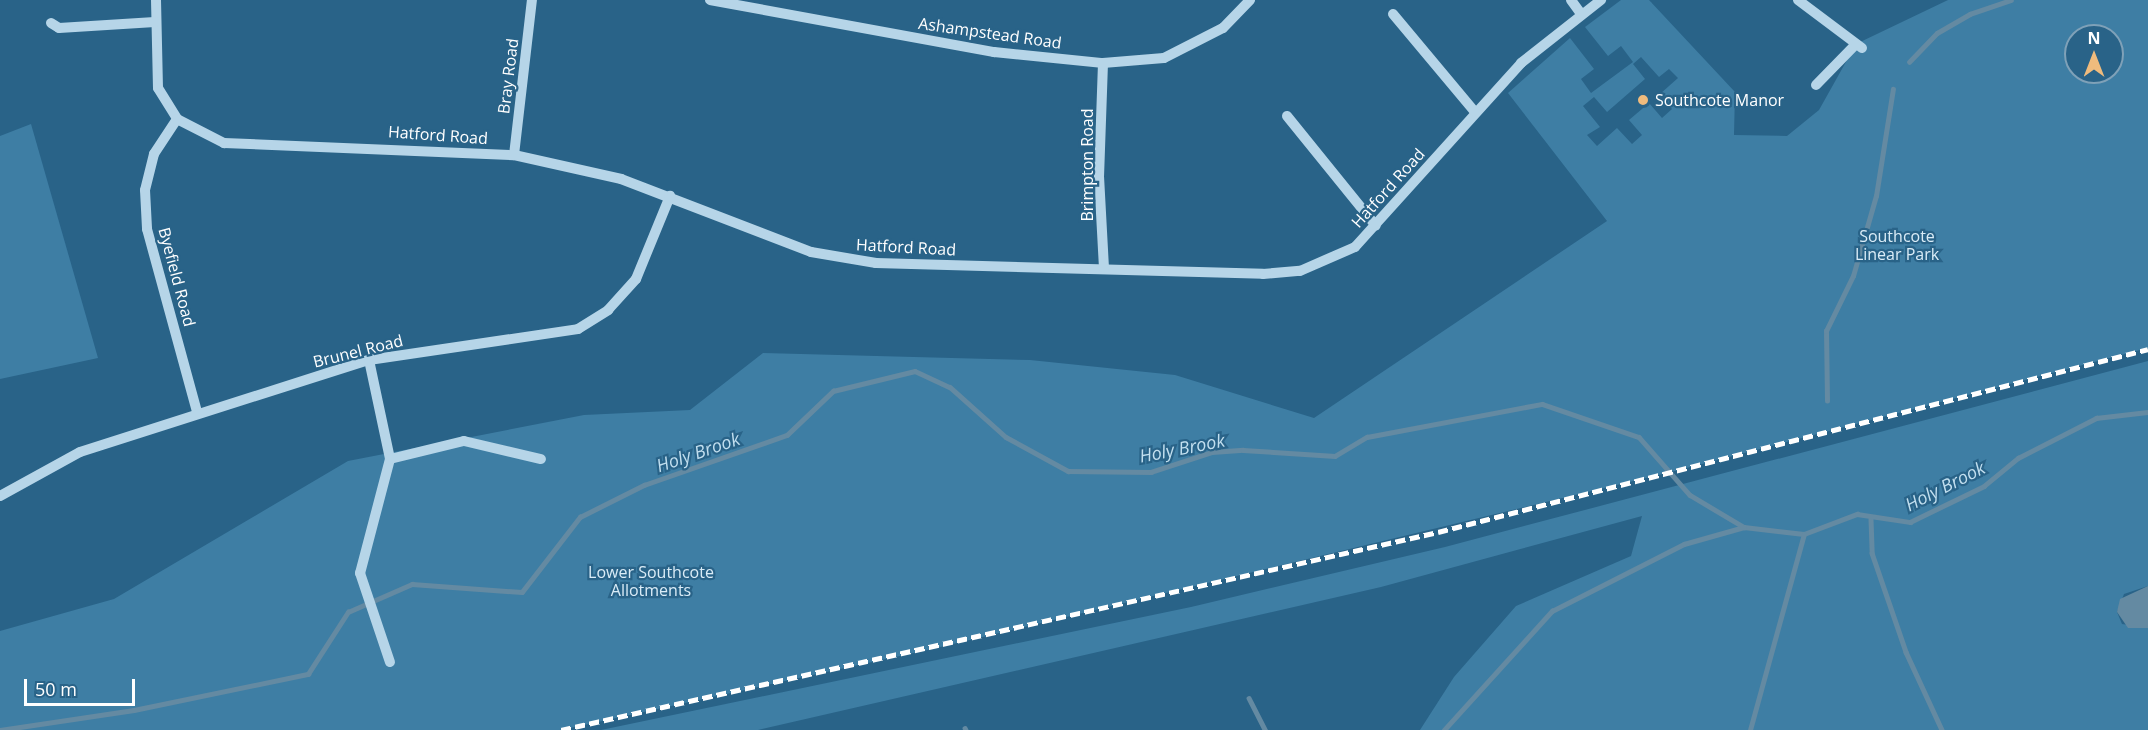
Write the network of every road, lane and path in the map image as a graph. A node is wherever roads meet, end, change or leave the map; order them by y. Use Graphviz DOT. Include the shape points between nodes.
graph roads {
  1 [pos="156,0"];
  2 [pos="532,0"];
  3 [pos="710,0"];
  4 [pos="1250,0"];
  5 [pos="1571,0"];
  6 [pos="1601,0"];
  7 [pos="1798,0"];
  8 [pos="1393,14"];
  9 [pos="1581,14"];
  10 [pos="155,22"];
  11 [pos="51,23"];
  12 [pos="1103,63"];
  13 [pos="1816,85"];
  14 [pos="1474,111"];
  15 [pos="1287,116"];
  16 [pos="177,119"];
  17 [pos="514,155"];
  18 [pos="670,196"];
  19 [pos="1376,226"];
  20 [pos="1104,268"];
  21 [pos="369,360"];
  22 [pos="197,412"];
  23 [pos="390,459"];
  24 [pos="542,459"];
  25 [pos="0,496"];
  26 [pos="390,662"];
  1 -- 10 [label="street"];
  2 -- 17 [label="street, Bray Road"];
  3 -- 12 [label="street, Ashampstead Road" via="994,52"];
  4 -- 12 [label="street, Ashampstead Road" via="1223,28 1164,58"];
  5 -- 9 [label="street"];
  6 -- 9 [label="street, Hatford Road"];
  7 -- 13 [label="street" via="1859,46"];
  8 -- 14 [label="street"];
  9 -- 14 [label="street, Hatford Road"];
  10 -- 11 [label="street" via="59,28"];
  10 -- 16 [label="street" via="158,88"];
  12 -- 20 [label="street, Brimpton Road" via="1099,176"];
  14 -- 19 [label="street, Hatford Road"];
  15 -- 19 [label="street"];
  16 -- 17 [label="street, Hatford Road" via="224,143"];
  16 -- 22 [label="street, Byefield Road" via="154,154 145,190 147,229"];
  17 -- 18 [label="street, Hatford Road"];
  18 -- 20 [label="street, Hatford Road" via="770,239 844,258"];
  18 -- 21 [label="street, Brunel Road" via="636,279 608,310 578,329"];
  19 -- 20 [label="street, Hatford Road" via="1355,247 1300,271"];
  21 -- 22 [label="street, Brunel Road"];
  21 -- 23 [label="street"];
  22 -- 25 [label="street, Brunel Road" via="80,452"];
  23 -- 24 [label="street" via="464,441"];
  23 -- 26 [label="street" via="360,573"];
}
